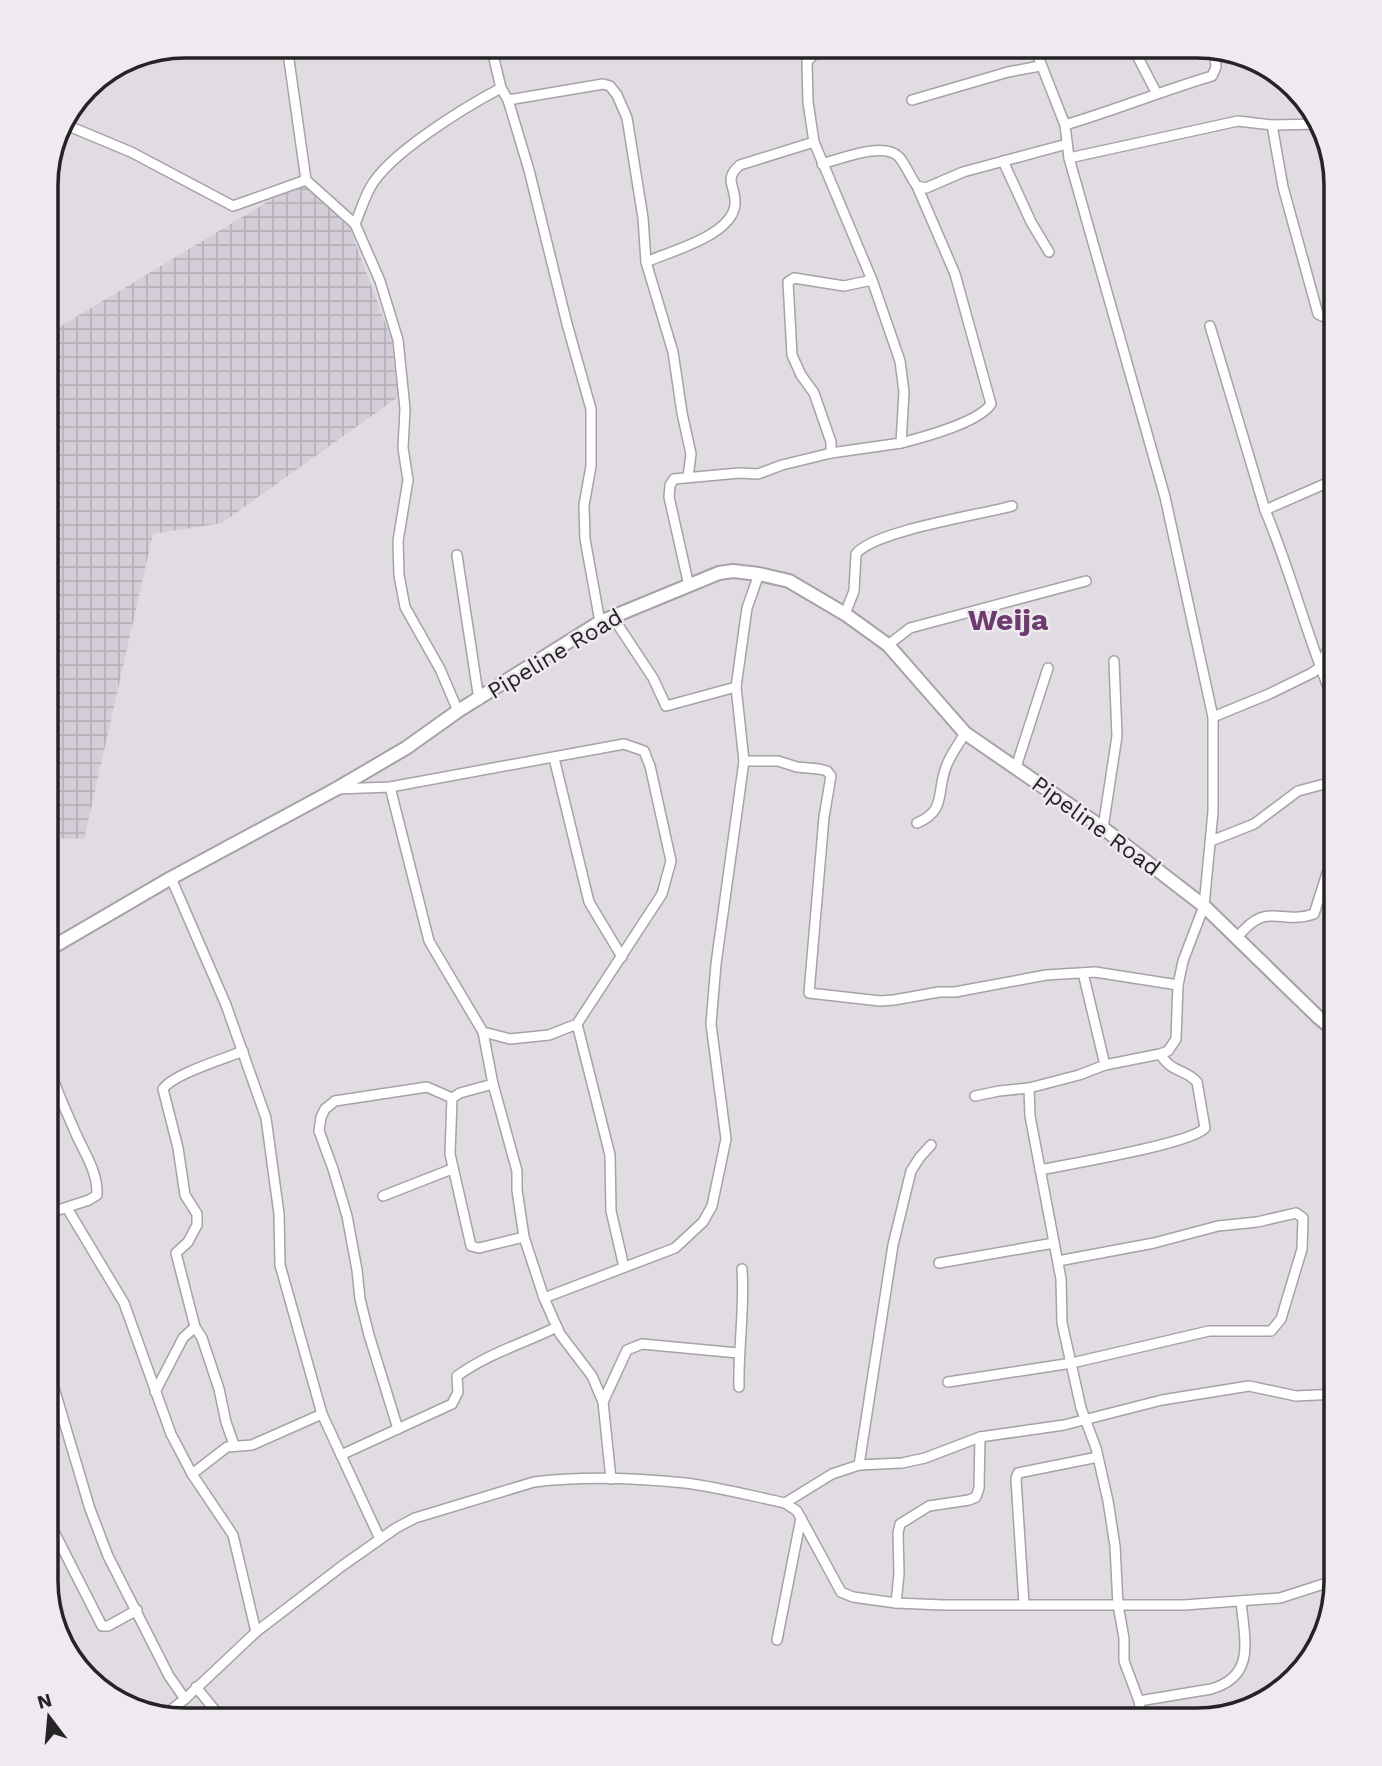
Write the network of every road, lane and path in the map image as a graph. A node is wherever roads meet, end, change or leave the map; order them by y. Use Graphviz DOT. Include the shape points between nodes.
graph roads {
  1 [pos="289,58"];
  2 [pos="494,58"];
  3 [pos="810,58"];
  4 [pos="1038,58"];
  5 [pos="1138,58"];
  6 [pos="1215,59"];
  7 [pos="1040,66"];
  8 [pos="500,88"];
  9 [pos="1156,92"];
  10 [pos="508,100"];
  11 [pos="912,100"];
  12 [pos="1309,124"];
  13 [pos="1065,125"];
  14 [pos="1272,125"];
  15 [pos="71,127"];
  16 [pos="814,142"];
  17 [pos="1067,144"];
  18 [pos="1069,158"];
  19 [pos="1003,161"];
  20 [pos="822,164"];
  21 [pos="306,180"];
  22 [pos="917,186"];
  23 [pos="355,224"];
  24 [pos="1049,252"];
  25 [pos="646,262"];
  26 [pos="872,280"];
  27 [pos="1324,317"];
  28 [pos="1210,326"];
  29 [pos="901,443"];
  30 [pos="831,453"];
  31 [pos="688,477"];
  32 [pos="1324,484"];
  33 [pos="1012,506"];
  34 [pos="1265,510"];
  35 [pos="457,555"];
  36 [pos="759,574"];
  37 [pos="1086,581"];
  38 [pos="690,586"];
  39 [pos="845,614"];
  40 [pos="606,619"];
  41 [pos="888,645"];
  42 [pos="1324,657"];
  43 [pos="1114,661"];
  44 [pos="1048,668"];
  45 [pos="1319,668"];
  46 [pos="1324,679"];
  47 [pos="736,687"];
  48 [pos="479,700"];
  49 [pos="458,711"];
  50 [pos="1213,717"];
  51 [pos="965,733"];
  52 [pos="554,758"];
  53 [pos="744,761"];
  54 [pos="1016,767"];
  55 [pos="1324,784"];
  56 [pos="390,787"];
  57 [pos="336,789"];
  58 [pos="918,823"];
  59 [pos="1103,828"];
  60 [pos="1211,841"];
  61 [pos="171,878"];
  62 [pos="1324,882"];
  63 [pos="1204,906"];
  64 [pos="1237,938"];
  65 [pos="58,944"];
  66 [pos="622,957"];
  67 [pos="1083,973"];
  68 [pos="1178,985"];
  69 [pos="1324,1022"];
  70 [pos="576,1024"];
  71 [pos="484,1032"];
  72 [pos="243,1051"];
  73 [pos="1160,1054"];
  74 [pos="1105,1065"];
  75 [pos="493,1084"];
  76 [pos="1029,1088"];
  77 [pos="58,1091"];
  78 [pos="975,1096"];
  79 [pos="452,1098"];
  80 [pos="931,1145"];
  81 [pos="453,1169"];
  82 [pos="1040,1170"];
  83 [pos="383,1196"];
  84 [pos="67,1208"];
  85 [pos="58,1211"];
  86 [pos="524,1237"];
  87 [pos="1054,1243"];
  88 [pos="1058,1261"];
  89 [pos="939,1263"];
  90 [pos="624,1267"];
  91 [pos="742,1269"];
  92 [pos="544,1298"];
  93 [pos="195,1327"];
  94 [pos="557,1327"];
  95 [pos="738,1353"];
  96 [pos="1072,1363"];
  97 [pos="948,1382"];
  98 [pos="739,1387"];
  99 [pos="155,1392"];
  100 [pos="1324,1395"];
  101 [pos="58,1401"];
  102 [pos="603,1402"];
  103 [pos="322,1414"];
  104 [pos="1086,1419"];
  105 [pos="398,1429"];
  106 [pos="980,1437"];
  107 [pos="233,1445"];
  108 [pos="341,1455"];
  109 [pos="1098,1457"];
  110 [pos="859,1465"];
  111 [pos="192,1474"];
  112 [pos="611,1479"];
  113 [pos="785,1503"];
  114 [pos="801,1518"];
  115 [pos="380,1539"];
  116 [pos="58,1546"];
  117 [pos="1324,1584"];
  118 [pos="1241,1601"];
  119 [pos="896,1603"];
  120 [pos="1024,1604"];
  121 [pos="1118,1605"];
  122 [pos="137,1610"];
  123 [pos="256,1632"];
  124 [pos="777,1640"];
  125 [pos="196,1687"];
  126 [pos="186,1699"];
  127 [pos="1139,1701"];
  128 [pos="174,1707"];
  129 [pos="213,1708"];
  130 [pos="1140,1708"];
  1 -- 21 [label="street"];
  2 -- 8 [label="street"];
  3 -- 16 [label="street" via="807,102"];
  4 -- 7 [label="street"];
  5 -- 9 [label="street"];
  6 -- 9 [label="street" via="1212,76"];
  7 -- 11 [label="street"];
  7 -- 13 [label="street"];
  8 -- 10 [label="street"];
  8 -- 23 [label="street" via="384,168"];
  9 -- 13 [label="street"];
  10 -- 25 [label="street" via="610,86 627,118"];
  10 -- 40 [label="street" via="591,409 585,539"];
  12 -- 14 [label="street"];
  13 -- 17 [label="street"];
  14 -- 18 [label="street" via="1238,121"];
  14 -- 27 [label="street" via="1283,187 1318,314"];
  15 -- 21 [label="street" via="131,152 233,206"];
  16 -- 20 [label="street"];
  16 -- 25 [label="street" via="740,165 730,181 733,213 723,226"];
  17 -- 18 [label="street"];
  17 -- 19 [label="street"];
  18 -- 50 [label="street" via="1165,497"];
  19 -- 22 [label="street" via="926,188"];
  19 -- 24 [label="street"];
  20 -- 22 [label="street" via="887,151 899,158"];
  20 -- 26 [label="street"];
  21 -- 23 [label="street"];
  22 -- 29 [label="street" via="955,274 991,404 954,427"];
  23 -- 49 [label="street" via="380,281 403,373 403,448 408,480 398,541 405,607"];
  25 -- 31 [label="street" via="673,352 691,454"];
  26 -- 29 [label="street" via="900,361 904,392"];
  26 -- 30 [label="street" via="844,286 794,278 788,282 792,355 814,393"];
  28 -- 34 [label="street"];
  29 -- 30 [label="street"];
  30 -- 31 [label="street" via="758,474"];
  31 -- 38 [label="street" via="674,479 669,497"];
  32 -- 34 [label="street"];
  33 -- 39 [label="street" via="906,530 865,546 856,554 854,591"];
  34 -- 45 [label="street"];
  35 -- 48 [label="street"];
  36 -- 38 [label="street, Pipeline Road" via="719,573"];
  36 -- 39 [label="street, Pipeline Road" via="789,582"];
  36 -- 47 [label="street" via="747,608"];
  37 -- 41 [label="street" via="910,628"];
  38 -- 40 [label="street, Pipeline Road"];
  39 -- 41 [label="street, Pipeline Road"];
  40 -- 47 [label="street" via="653,678 666,706"];
  40 -- 48 [label="street, Pipeline Road"];
  41 -- 51 [label="street, Pipeline Road"];
  42 -- 45 [label="street"];
  43 -- 59 [label="street" via="1117,736"];
  44 -- 54 [label="street"];
  45 -- 46 [label="street"];
  45 -- 50 [label="street"];
  47 -- 53 [label="street"];
  48 -- 49 [label="street, Pipeline Road"];
  49 -- 57 [label="street, Pipeline Road"];
  50 -- 60 [label="street"];
  51 -- 54 [label="street, Pipeline Road"];
  51 -- 58 [label="street" via="946,767 936,811"];
  52 -- 56 [label="street"];
  52 -- 66 [label="street" via="589,902"];
  52 -- 66 [label="street" via="624,744 643,751 650,766 671,861 663,894"];
  53 -- 67 [label="street" via="778,761 827,771 831,776 809,993 880,1001"];
  53 -- 90 [label="street" via="711,1024 726,1139 712,1206 703,1222 675,1248"];
  54 -- 59 [label="street, Pipeline Road"];
  55 -- 60 [label="street" via="1298,791 1254,824"];
  56 -- 57 [label="street"];
  56 -- 71 [label="street" via="429,941"];
  57 -- 61 [label="street, Pipeline Road"];
  59 -- 63 [label="street, Pipeline Road"];
  60 -- 63 [label="street"];
  61 -- 65 [label="street, Pipeline Road"];
  61 -- 72 [label="street"];
  62 -- 64 [label="street" via="1314,914 1258,918"];
  63 -- 64 [label="street, Pipeline Road"];
  63 -- 68 [label="street"];
  64 -- 69 [label="street, Pipeline Road"];
  66 -- 70 [label="street"];
  67 -- 68 [label="street"];
  67 -- 74 [label="street"];
  68 -- 73 [label="street" via="1176,1039"];
  70 -- 71 [label="street" via="549,1035 510,1039"];
  70 -- 90 [label="street" via="610,1154 611,1211"];
  71 -- 75 [label="street"];
  72 -- 93 [label="street" via="178,1078 163,1089 185,1195 197,1214 197,1225 177,1253"];
  72 -- 103 [label="street" via="268,1128 279,1214 279,1265"];
  73 -- 74 [label="street"];
  73 -- 82 [label="street" via="1168,1066 1197,1082 1205,1128 1201,1132"];
  74 -- 76 [label="street"];
  75 -- 79 [label="street"];
  75 -- 86 [label="street" via="517,1171"];
  76 -- 78 [label="street"];
  76 -- 82 [label="street"];
  77 -- 84 [label="street" via="96,1177 97,1195"];
  79 -- 81 [label="street"];
  79 -- 105 [label="street" via="434,1089 416,1088 335,1101 321,1117 319,1131 347,1216 360,1299"];
  80 -- 110 [label="street" via="911,1171 893,1245"];
  81 -- 83 [label="street"];
  81 -- 86 [label="street" via="471,1246"];
  82 -- 87 [label="street"];
  84 -- 85 [label="street"];
  84 -- 99 [label="street" via="124,1303"];
  86 -- 92 [label="street"];
  87 -- 88 [label="street"];
  87 -- 89 [label="street"];
  88 -- 96 [label="street" via="1062,1323"];
  88 -- 96 [label="street" via="1218,1226 1296,1213 1303,1218 1302,1249 1281,1319 1271,1331 1209,1331"];
  90 -- 92 [label="street"];
  91 -- 95 [label="street"];
  92 -- 94 [label="street"];
  93 -- 99 [label="street" via="183,1338"];
  93 -- 107 [label="street" via="219,1389"];
  94 -- 102 [label="street" via="592,1376"];
  94 -- 105 [label="street" via="475,1363 457,1376 458,1392 452,1404"];
  95 -- 98 [label="street"];
  95 -- 102 [label="street" via="634,1346 627,1350"];
  96 -- 97 [label="street"];
  96 -- 104 [label="street"];
  99 -- 111 [label="street"];
  100 -- 104 [label="street" via="1296,1396 1249,1386 1162,1399"];
  101 -- 122 [label="street" via="90,1509 108,1556"];
  102 -- 112 [label="street"];
  103 -- 107 [label="street" via="252,1445"];
  103 -- 108 [label="street"];
  104 -- 106 [label="street"];
  104 -- 109 [label="street"];
  105 -- 108 [label="street"];
  106 -- 110 [label="street" via="925,1458"];
  106 -- 119 [label="street" via="976,1497 929,1506 900,1524"];
  107 -- 111 [label="street"];
  108 -- 115 [label="street"];
  109 -- 120 [label="street" via="1018,1473"];
  109 -- 121 [label="street" via="1112,1521"];
  110 -- 113 [label="street" via="832,1474"];
  111 -- 123 [label="street" via="233,1535"];
  112 -- 113 [label="street" via="687,1483"];
  112 -- 115 [label="street" via="534,1482 415,1518"];
  113 -- 114 [label="street"];
  114 -- 119 [label="street" via="841,1592"];
  114 -- 124 [label="street"];
  115 -- 123 [label="street"];
  116 -- 122 [label="street" via="102,1626"];
  117 -- 118 [label="street" via="1280,1598"];
  118 -- 121 [label="street"];
  118 -- 127 [label="street" via="1245,1648 1244,1665 1238,1673 1220,1687"];
  119 -- 120 [label="street"];
  120 -- 121 [label="street"];
  121 -- 127 [label="street" via="1124,1661"];
  122 -- 126 [label="street" via="169,1676"];
  123 -- 125 [label="street"];
  125 -- 126 [label="street"];
  125 -- 129 [label="street"];
  126 -- 128 [label="street"];
  127 -- 130 [label="street"];
}
